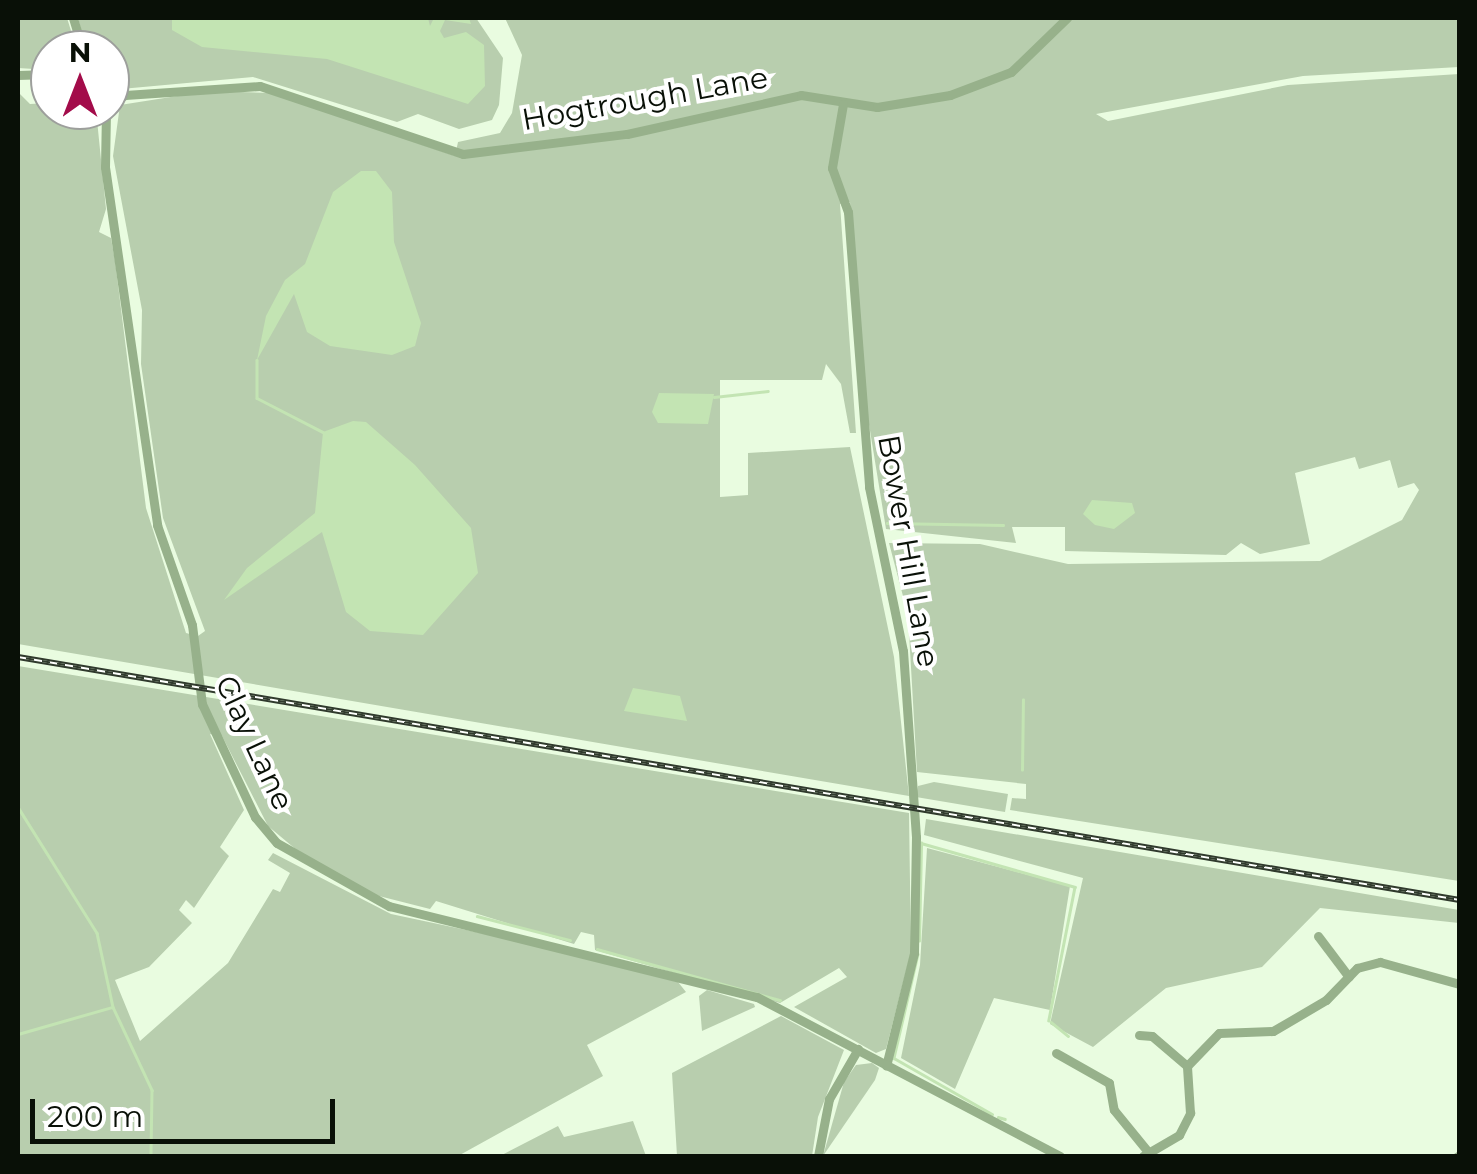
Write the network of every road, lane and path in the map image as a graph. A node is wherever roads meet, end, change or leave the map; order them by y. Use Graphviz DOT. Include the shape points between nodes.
graph roads {
  1 [pos="1067,18"];
  2 [pos="130,95"];
  3 [pos="842,104"];
  4 [pos="107,130"];
  5 [pos="1318,936"];
  6 [pos="1350,977"];
  7 [pos="1460,984"];
  8 [pos="1139,1035"];
  9 [pos="858,1049"];
  10 [pos="1056,1053"];
  11 [pos="886,1066"];
  12 [pos="1187,1066"];
  13 [pos="1146,1155"];
  14 [pos="818,1156"];
  15 [pos="1060,1156"];
  1 -- 3 [label="street, Hogtrough Lane" via="1011,72 950,96 876,108"];
  2 -- 3 [label="street, Hogtrough Lane" via="260,86 464,154 627,134 802,95"];
  3 -- 11 [label="street, Bower Hill Lane" via="832,168 848,212 871,503 903,651 916,837 914,953"];
  4 -- 9 [label="street, Clay Lane" via="105,167 157,526 192,624 202,704 255,817 316,871 388,906 757,997"];
  5 -- 6 [label="street"];
  6 -- 7 [label="street" via="1380,962"];
  6 -- 12 [label="street" via="1273,1031 1218,1032"];
  8 -- 12 [label="street" via="1152,1036"];
  9 -- 11 [label="street, Clay Lane"];
  9 -- 14 [label="street" via="829,1099"];
  10 -- 13 [label="street" via="1109,1083 1114,1110"];
  11 -- 15 [label="street, Clay Lane"];
  12 -- 13 [label="street" via="1190,1113 1179,1135"];
}
